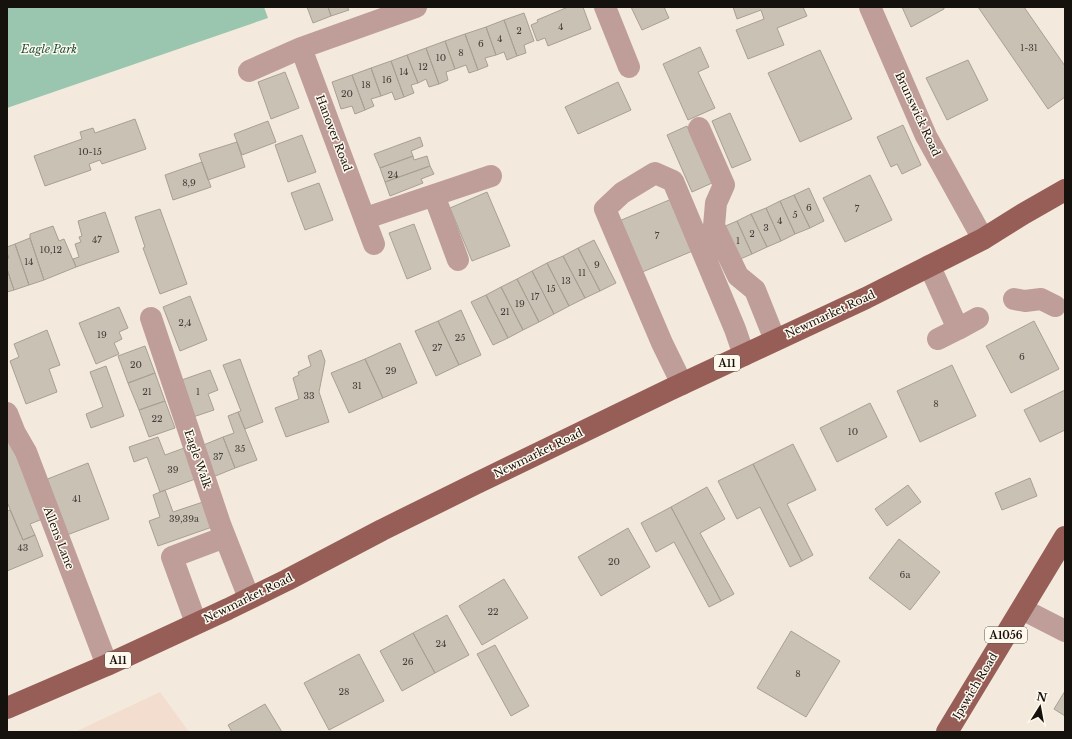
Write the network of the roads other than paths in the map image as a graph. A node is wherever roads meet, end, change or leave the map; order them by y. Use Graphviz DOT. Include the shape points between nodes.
graph roads {
  1 [pos="416,7"];
  2 [pos="605,7"];
  3 [pos="870,7"];
  4 [pos="302,48"];
  5 [pos="629,67"];
  6 [pos="249,71"];
  7 [pos="699,128"];
  8 [pos="491,176"];
  9 [pos="1065,190"];
  10 [pos="434,195"];
  11 [pos="366,218"];
  12 [pos="983,239"];
  13 [pos="374,244"];
  14 [pos="458,260"];
  15 [pos="928,266"];
  16 [pos="1014,299"];
  17 [pos="1055,306"];
  18 [pos="151,318"];
  19 [pos="978,318"];
  20 [pos="958,329"];
  21 [pos="938,339"];
  22 [pos="775,340"];
  23 [pos="744,355"];
  24 [pos="682,384"];
  25 [pos="7,414"];
  26 [pos="225,537"];
  27 [pos="1065,537"];
  28 [pos="249,598"];
  29 [pos="1022,609"];
  30 [pos="196,623"];
  31 [pos="1065,631"];
  32 [pos="107,665"];
  33 [pos="7,708"];
  34 [pos="947,732"];
  1 -- 4 [label="street"];
  2 -- 5 [label="street"];
  3 -- 12 [label="street, Brunswick Road" via="926,136"];
  4 -- 6 [label="street"];
  4 -- 11 [label="street, Hanover Road"];
  7 -- 22 [label="street" via="724,185 716,203 714,226 738,276 755,290"];
  8 -- 10 [label="street"];
  9 -- 12 [label="main road, Newmarket Road / A11"];
  10 -- 11 [label="street"];
  10 -- 14 [label="street"];
  11 -- 13 [label="street, Hanover Road"];
  12 -- 15 [label="main road, Newmarket Road / A11"];
  15 -- 20 [label="street"];
  15 -- 22 [label="main road, Newmarket Road / A11"];
  16 -- 17 [label="street" via="1041,299"];
  18 -- 26 [label="street, Eagle Walk"];
  19 -- 20 [label="street"];
  20 -- 21 [label="street"];
  22 -- 23 [label="main road, Newmarket Road / A11"];
  23 -- 24 [label="main road, Newmarket Road / A11"];
  23 -- 24 [label="street" via="673,181 655,173 622,193 605,209"];
  24 -- 28 [label="main road, Newmarket Road / A11" via="482,480"];
  25 -- 32 [label="street, Allens Lane" via="26,452"];
  26 -- 28 [label="street, Eagle Walk"];
  26 -- 30 [label="street" via="172,556"];
  27 -- 29 [label="main road, Ipswich Road / A1056"];
  28 -- 30 [label="main road, Newmarket Road / A11"];
  29 -- 31 [label="street"];
  29 -- 34 [label="main road, Ipswich Road / A1056"];
  30 -- 32 [label="main road, Newmarket Road / A11"];
  32 -- 33 [label="main road, Newmarket Road / A11"];
}
